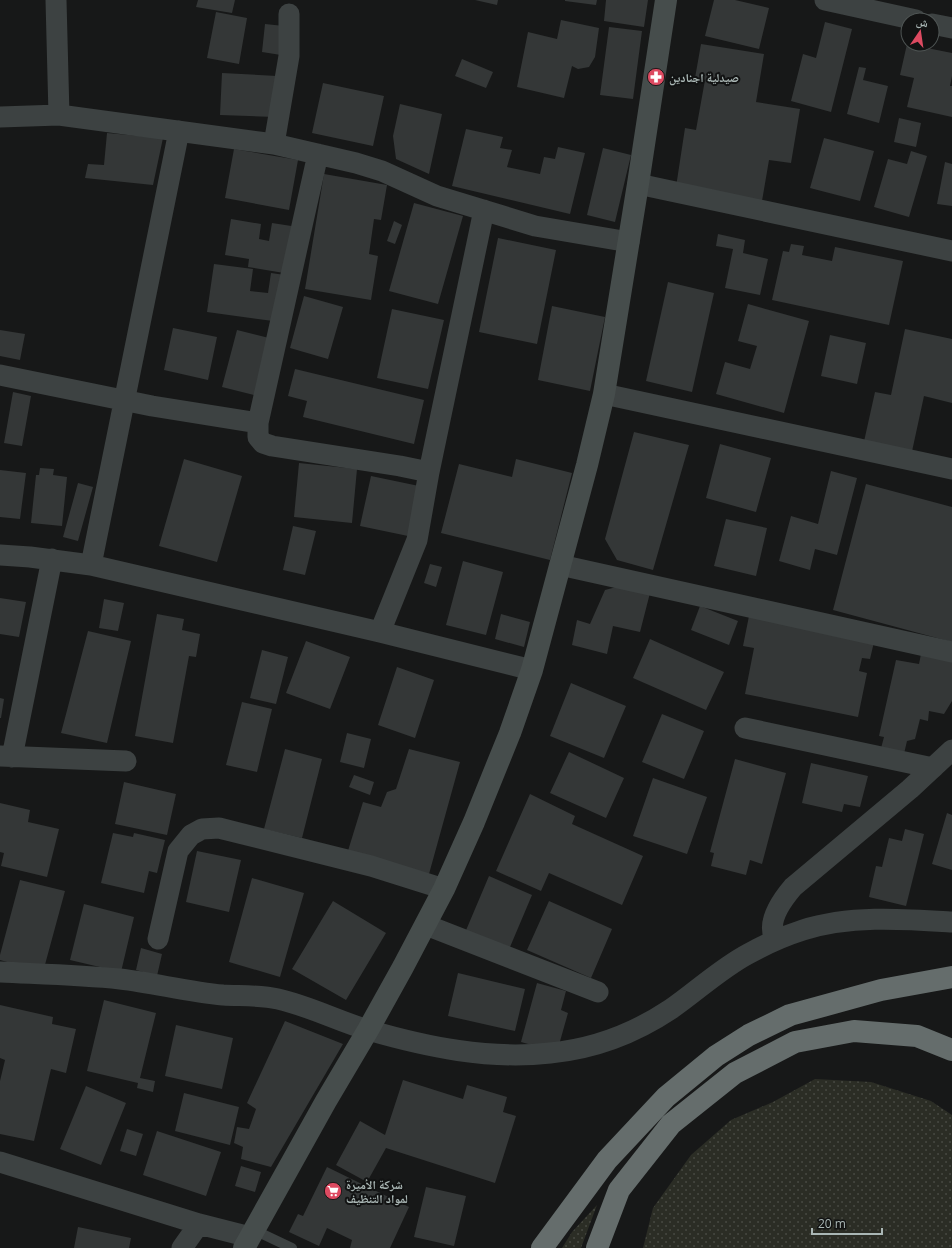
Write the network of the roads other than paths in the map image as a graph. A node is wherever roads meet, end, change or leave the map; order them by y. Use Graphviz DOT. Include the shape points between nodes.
graph roads {
  1 [pos="56,0"];
  2 [pos="666,0"];
  3 [pos="825,0"];
  4 [pos="874,5"];
  5 [pos="289,14"];
  6 [pos="900,14"];
  7 [pos="940,26"];
  8 [pos="952,28"];
  9 [pos="59,116"];
  10 [pos="0,117"];
  11 [pos="179,131"];
  12 [pos="274,144"];
  13 [pos="318,154"];
  14 [pos="638,184"];
  15 [pos="484,210"];
  16 [pos="629,242"];
  17 [pos="952,251"];
  18 [pos="0,375"];
  19 [pos="604,394"];
  20 [pos="124,401"];
  21 [pos="258,423"];
  22 [pos="952,469"];
  23 [pos="429,472"];
  24 [pos="0,555"];
  25 [pos="52,560"];
  26 [pos="91,565"];
  27 [pos="560,565"];
  28 [pos="380,632"];
  29 [pos="952,652"];
  30 [pos="532,670"];
  31 [pos="745,728"];
  32 [pos="952,750"];
  33 [pos="6,756"];
  34 [pos="126,761"];
  35 [pos="933,768"];
  36 [pos="444,889"];
  37 [pos="952,922"];
  38 [pos="426,924"];
  39 [pos="158,939"];
  40 [pos="776,940"];
  41 [pos="0,972"];
  42 [pos="952,977"];
  43 [pos="924,982"];
  44 [pos="952,984"];
  45 [pos="598,992"];
  46 [pos="368,1030"];
  47 [pos="952,1050"];
  48 [pos="0,1162"];
  49 [pos="199,1224"];
  50 [pos="249,1238"];
  51 [pos="182,1248"];
  52 [pos="292,1248"];
  53 [pos="542,1248"];
  54 [pos="596,1248"];
  1 -- 9 [label="street"];
  2 -- 14 [label="main road"];
  3 -- 4 [label="street"];
  4 -- 6 [label="street"];
  5 -- 12 [label="street" via="289,56"];
  7 -- 8 [label="street"];
  9 -- 10 [label="street"];
  9 -- 11 [label="street"];
  11 -- 12 [label="street"];
  11 -- 20 [label="street"];
  12 -- 13 [label="street"];
  13 -- 15 [label="street" via="356,162 437,196"];
  13 -- 21 [label="street"];
  14 -- 16 [label="main road"];
  14 -- 17 [label="street"];
  15 -- 16 [label="street" via="535,226"];
  15 -- 23 [label="street"];
  16 -- 19 [label="main road"];
  18 -- 20 [label="street"];
  19 -- 22 [label="street"];
  19 -- 27 [label="main road"];
  20 -- 21 [label="street"];
  20 -- 26 [label="street"];
  21 -- 23 [label="street" via="258,437 272,446"];
  23 -- 28 [label="street" via="417,540"];
  24 -- 25 [label="street"];
  25 -- 26 [label="street"];
  25 -- 33 [label="street"];
  26 -- 28 [label="street"];
  27 -- 29 [label="street"];
  27 -- 30 [label="main road"];
  28 -- 30 [label="street"];
  30 -- 36 [label="main road" via="510,733"];
  31 -- 35 [label="street"];
  32 -- 35 [label="street"];
  33 -- 34 [label="street"];
  35 -- 40 [label="street" via="793,887 775,914 772,935"];
  36 -- 38 [label="main road"];
  36 -- 39 [label="street" via="371,866 219,828 202,830 191,835 178,850"];
  37 -- 40 [label="street" via="884,918 858,920 805,929"];
  38 -- 45 [label="street"];
  38 -- 46 [label="main road"];
  40 -- 46 [label="street" via="747,954 651,1021 605,1041 581,1048 530,1055 493,1055 433,1046"];
  41 -- 46 [label="street" via="115,979 224,995 278,999"];
  42 -- 43 [label="highway"];
  43 -- 44 [label="highway"];
  43 -- 53 [label="highway" via="881,990 790,1016 749,1035 716,1056 666,1097 608,1160"];
  46 -- 50 [label="main road"];
  47 -- 54 [label="highway" via="917,1036 854,1031 795,1042 735,1073 671,1124 619,1190"];
  48 -- 49 [label="street"];
  49 -- 50 [label="street"];
  49 -- 51 [label="street"];
  50 -- 52 [label="lane"];
}
